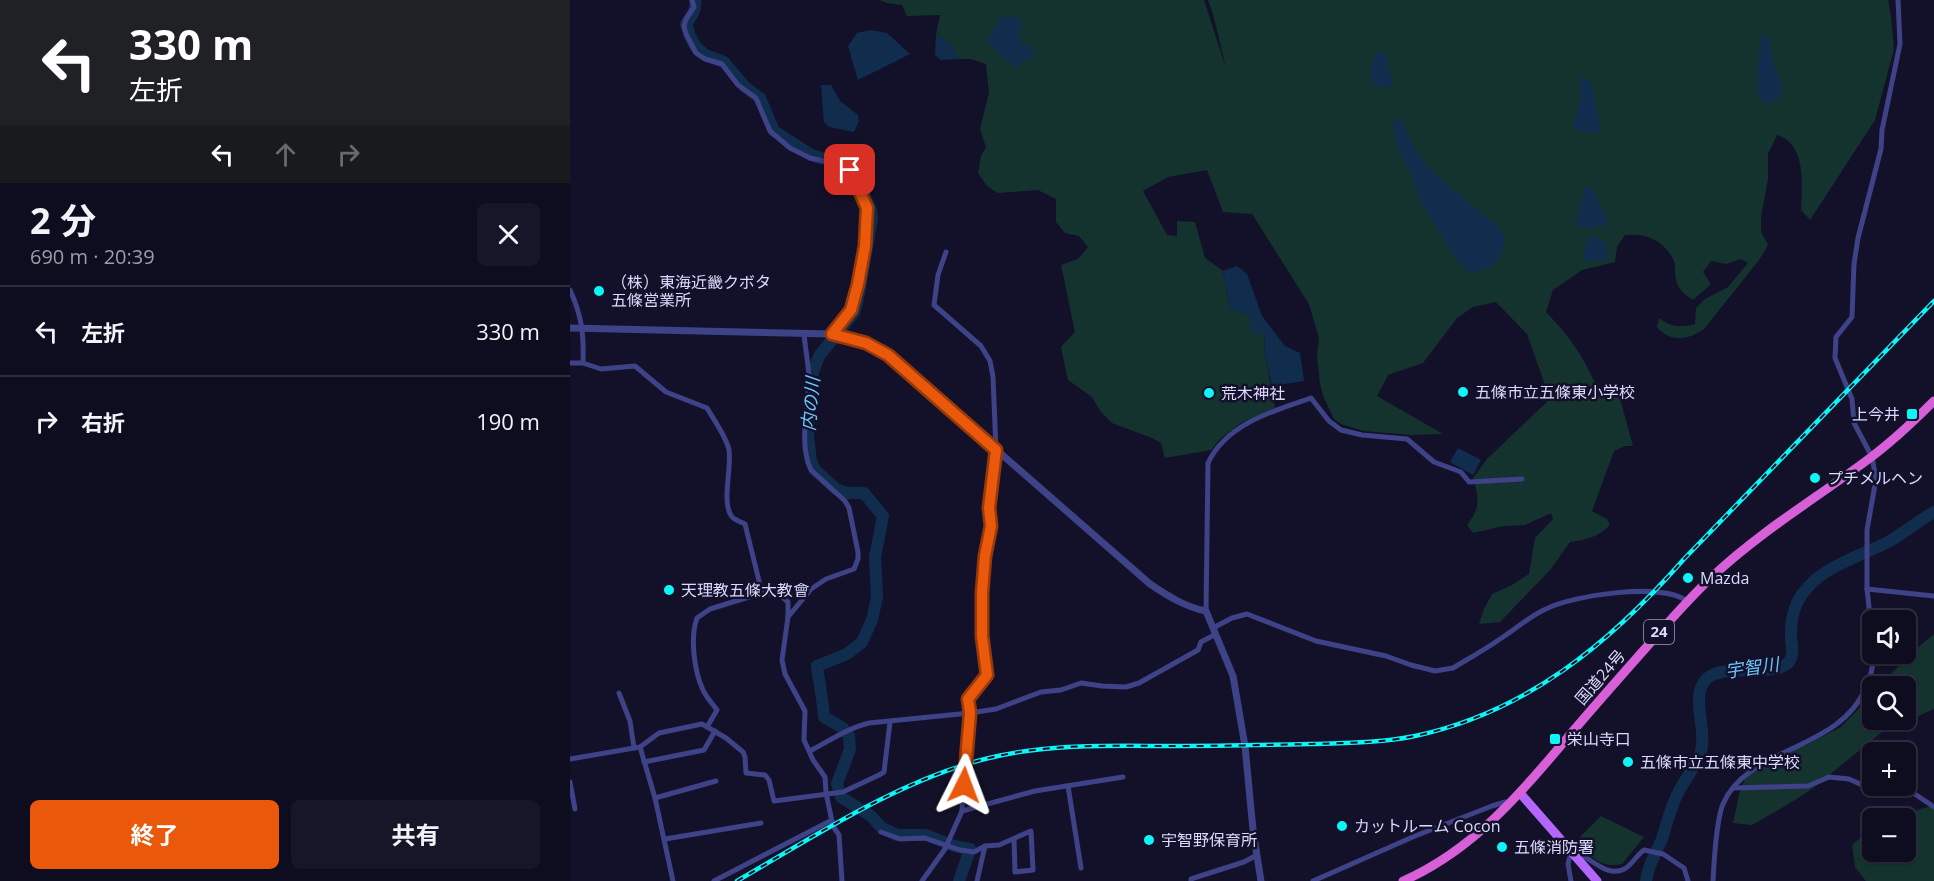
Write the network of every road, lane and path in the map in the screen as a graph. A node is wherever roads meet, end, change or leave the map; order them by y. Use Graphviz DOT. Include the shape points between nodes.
graph roads {
  1 [pos="692,0"];
  2 [pos="1898,0"];
  3 [pos="946,252"];
  4 [pos="570,290"];
  5 [pos="570,328"];
  6 [pos="581,328"];
  7 [pos="804,333"];
  8 [pos="832,334"];
  9 [pos="570,363"];
  10 [pos="583,363"];
  11 [pos="1934,401"];
  12 [pos="996,450"];
  13 [pos="1872,457"];
  14 [pos="1522,479"];
  15 [pos="1867,589"];
  16 [pos="762,593"];
  17 [pos="1934,596"];
  18 [pos="1686,601"];
  19 [pos="1869,610"];
  20 [pos="1206,611"];
  21 [pos="788,617"];
  22 [pos="1215,630"];
  23 [pos="1874,664"];
  24 [pos="619,693"];
  25 [pos="970,713"];
  26 [pos="890,722"];
  27 [pos="707,727"];
  28 [pos="715,731"];
  29 [pos="637,748"];
  30 [pos="810,751"];
  31 [pos="570,759"];
  32 [pos="644,762"];
  33 [pos="1123,777"];
  34 [pos="570,782"];
  35 [pos="716,782"];
  36 [pos="1862,784"];
  37 [pos="1068,786"];
  38 [pos="1732,788"];
  39 [pos="826,793"];
  40 [pos="1520,794"];
  41 [pos="1916,795"];
  42 [pos="655,798"];
  43 [pos="1511,802"];
  44 [pos="1934,807"];
  45 [pos="575,809"];
  46 [pos="962,811"];
  47 [pos="832,820"];
  48 [pos="761,823"];
  49 [pos="881,832"];
  50 [pos="665,839"];
  51 [pos="1014,839"];
  52 [pos="946,846"];
  53 [pos="985,846"];
  54 [pos="1574,854"];
  55 [pos="1257,855"];
  56 [pos="1081,868"];
  57 [pos="1212,872"];
  58 [pos="673,881"];
  59 [pos="714,881"];
  60 [pos="842,881"];
  61 [pos="922,881"];
  62 [pos="978,881"];
  63 [pos="1191,881"];
  64 [pos="1215,881"];
  65 [pos="1261,881"];
  66 [pos="1313,881"];
  67 [pos="1403,881"];
  68 [pos="1571,881"];
  69 [pos="1597,881"];
  70 [pos="1689,881"];
  71 [pos="1713,881"];
  1 -- 8 [label="street" via="694,7 684,26 696,53 722,64 738,85 756,98 771,131 790,148 850,170 867,208 865,246 851,310"];
  2 -- 13 [label="street" via="1900,44 1881,149 1858,238 1852,317 1836,337 1835,358 1852,399 1854,423"];
  3 -- 12 [label="street" via="934,305 987,353 993,377"];
  4 -- 6 [label="street" via="579,308"];
  5 -- 6 [label="street"];
  6 -- 7 [label="street"];
  6 -- 10 [label="street"];
  7 -- 8 [label="street"];
  7 -- 21 [label="street" via="809,378 805,433 808,465 849,508 858,559 854,569 826,579 812,589"];
  8 -- 12 [label="street" via="866,343 888,355"];
  9 -- 10 [label="street"];
  10 -- 16 [label="street" via="601,369 635,366 666,392 707,408 726,439 728,507 733,517 745,524"];
  11 -- 13 [label="highway, 国道24号 / 24"];
  12 -- 20 [label="street" via="1150,584 1170,598"];
  12 -- 25 [label="street" via="982,593 987,675 968,699"];
  13 -- 15 [label="street" via="1876,479 1867,530"];
  13 -- 18 [label="highway, 国道24号 / 24" via="1753,543"];
  14 -- 20 [label="street" via="1469,482 1461,472 1434,462 1407,439 1341,430 1311,398 1276,410 1232,433 1212,453 1208,463"];
  15 -- 17 [label="street"];
  15 -- 19 [label="street"];
  16 -- 21 [label="street" via="784,598 788,602"];
  16 -- 27 [label="street" via="710,609 697,618 697,676 717,710"];
  18 -- 22 [label="street" via="1680,596 1619,592 1558,604 1453,668 1435,671 1316,641 1247,614 1232,618"];
  18 -- 40 [label="highway, 国道24号 / 24"];
  20 -- 22 [label="street"];
  21 -- 30 [label="street" via="782,660 785,674 805,711 804,740"];
  22 -- 25 [label="street" via="1198,650 1139,683 1126,687 1081,683"];
  22 -- 55 [label="street" via="1233,676"];
  23 -- 38 [label="street" via="1863,695 1843,721 1770,759"];
  24 -- 29 [label="street"];
  25 -- 26 [label="street"];
  25 -- 46 [label="street"];
  26 -- 30 [label="street" via="858,726"];
  26 -- 39 [label="street" via="884,772 843,792"];
  27 -- 28 [label="street"];
  27 -- 29 [label="street" via="702,724 659,733"];
  28 -- 32 [label="street" via="704,750"];
  28 -- 39 [label="street" via="743,752 746,773 765,775 774,801"];
  29 -- 31 [label="street"];
  29 -- 32 [label="street"];
  30 -- 39 [label="street" via="825,777"];
  32 -- 42 [label="street"];
  33 -- 37 [label="street"];
  34 -- 45 [label="street"];
  35 -- 42 [label="street"];
  36 -- 38 [label="street" via="1829,777 1808,786"];
  37 -- 46 [label="street"];
  37 -- 56 [label="street"];
  38 -- 71 [label="street" via="1722,805"];
  39 -- 47 [label="street"];
  40 -- 43 [label="highway, 国道24号 / 24"];
  40 -- 54 [label="main road"];
  41 -- 44 [label="street"];
  42 -- 50 [label="street"];
  43 -- 66 [label="street" via="1415,836"];
  43 -- 67 [label="highway, 国道24号 / 24" via="1467,844"];
  46 -- 52 [label="street"];
  47 -- 59 [label="street"];
  47 -- 60 [label="street" via="839,835"];
  48 -- 50 [label="street"];
  49 -- 52 [label="street" via="900,839 926,838"];
  50 -- 58 [label="street"];
  51 -- 51 [label="street" via="1015,872 1033,870 1031,831"];
  51 -- 53 [label="street"];
  52 -- 53 [label="street" via="974,852"];
  52 -- 61 [label="street"];
  53 -- 62 [label="street"];
  54 -- 68 [label="street" via="1568,864"];
  54 -- 69 [label="main road"];
  54 -- 70 [label="street" via="1609,871 1627,867 1644,850 1663,854 1684,868"];
  55 -- 57 [label="street"];
  55 -- 65 [label="street"];
  57 -- 63 [label="street"];
  57 -- 64 [label="street"];
}
